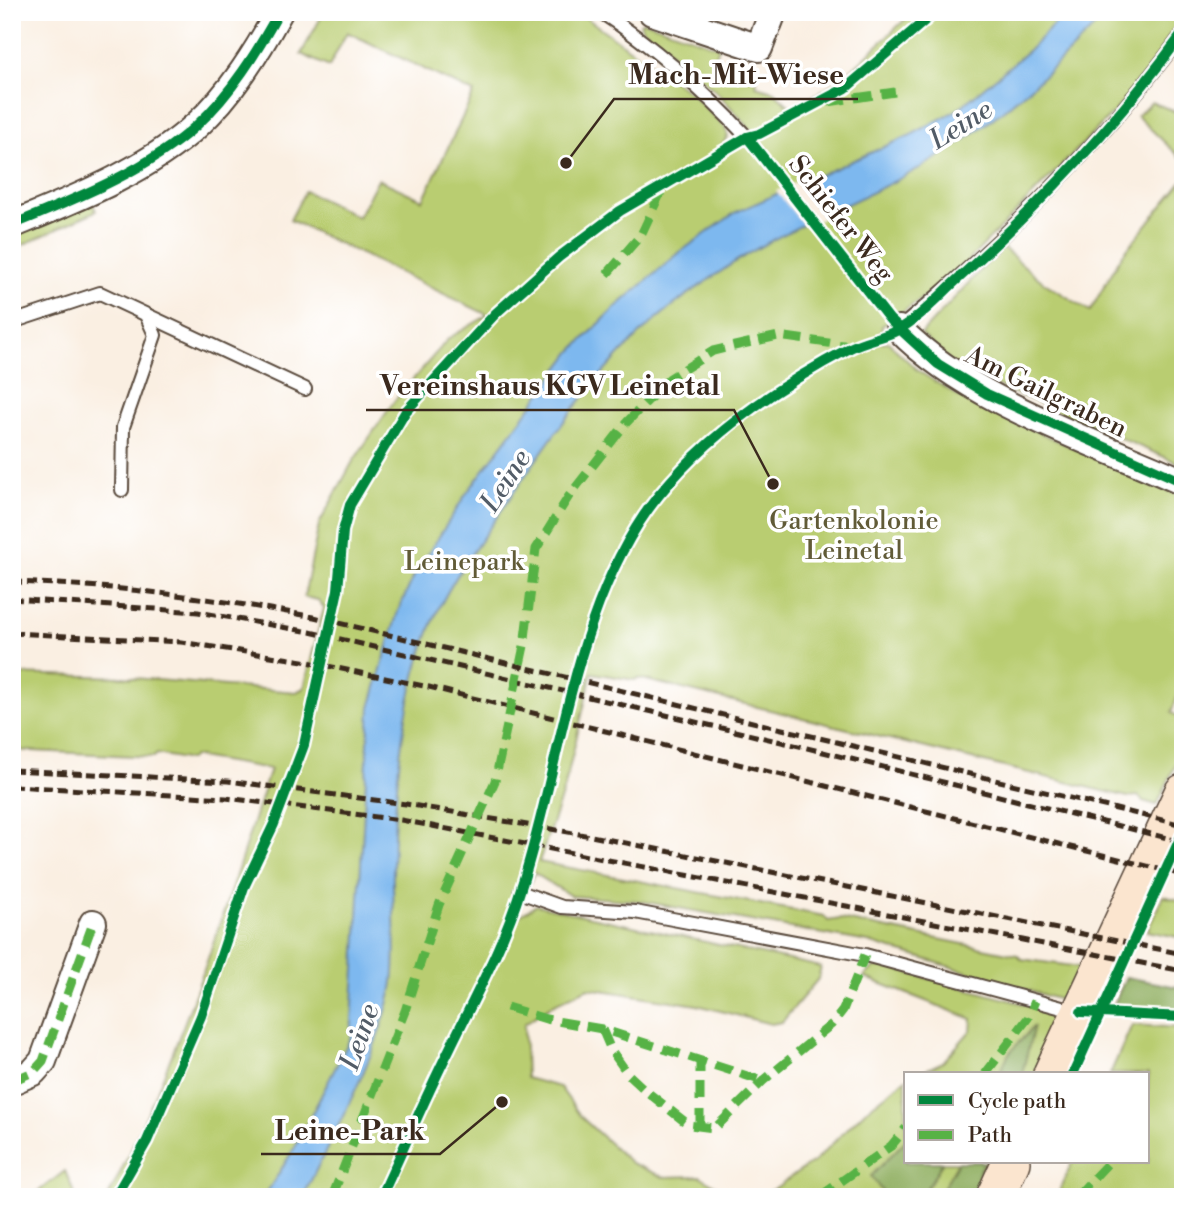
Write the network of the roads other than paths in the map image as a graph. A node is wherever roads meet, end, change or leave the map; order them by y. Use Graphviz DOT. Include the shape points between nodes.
graph roads {
  1 [pos="279,12"];
  2 [pos="601,12"];
  3 [pos="652,12"];
  4 [pos="773,12"];
  5 [pos="1183,33"];
  6 [pos="747,137"];
  7 [pos="12,225"];
  8 [pos="146,315"];
  9 [pos="12,322"];
  10 [pos="899,329"];
  11 [pos="304,389"];
  12 [pos="1183,482"];
  13 [pos="122,490"];
  14 [pos="1183,793"];
  15 [pos="520,892"];
  16 [pos="93,923"];
  17 [pos="1081,1013"];
  18 [pos="1053,1072"];
  19 [pos="12,1081"];
  20 [pos="1010,1164"];
  21 [pos="995,1197"];
  1 -- 7 [label="street" via="236,82 197,126 126,174"];
  2 -- 6 [label="lane" via="695,84"];
  3 -- 4 [label="street" via="760,48"];
  5 -- 10 [label="lane" via="1142,89 1034,206"];
  8 -- 9 [label="lane" via="100,293"];
  8 -- 11 [label="lane"];
  8 -- 13 [label="lane" via="155,335 123,427"];
  10 -- 12 [label="street, Am Gailgraben" via="938,364 987,394"];
  14 -- 17 [label="main road"];
  15 -- 17 [label="lane" via="562,907 635,912 865,955"];
  16 -- 19 [label="street" via="43,1061 33,1072"];
  17 -- 18 [label="main road"];
  20 -- 21 [label="main road"];
}
